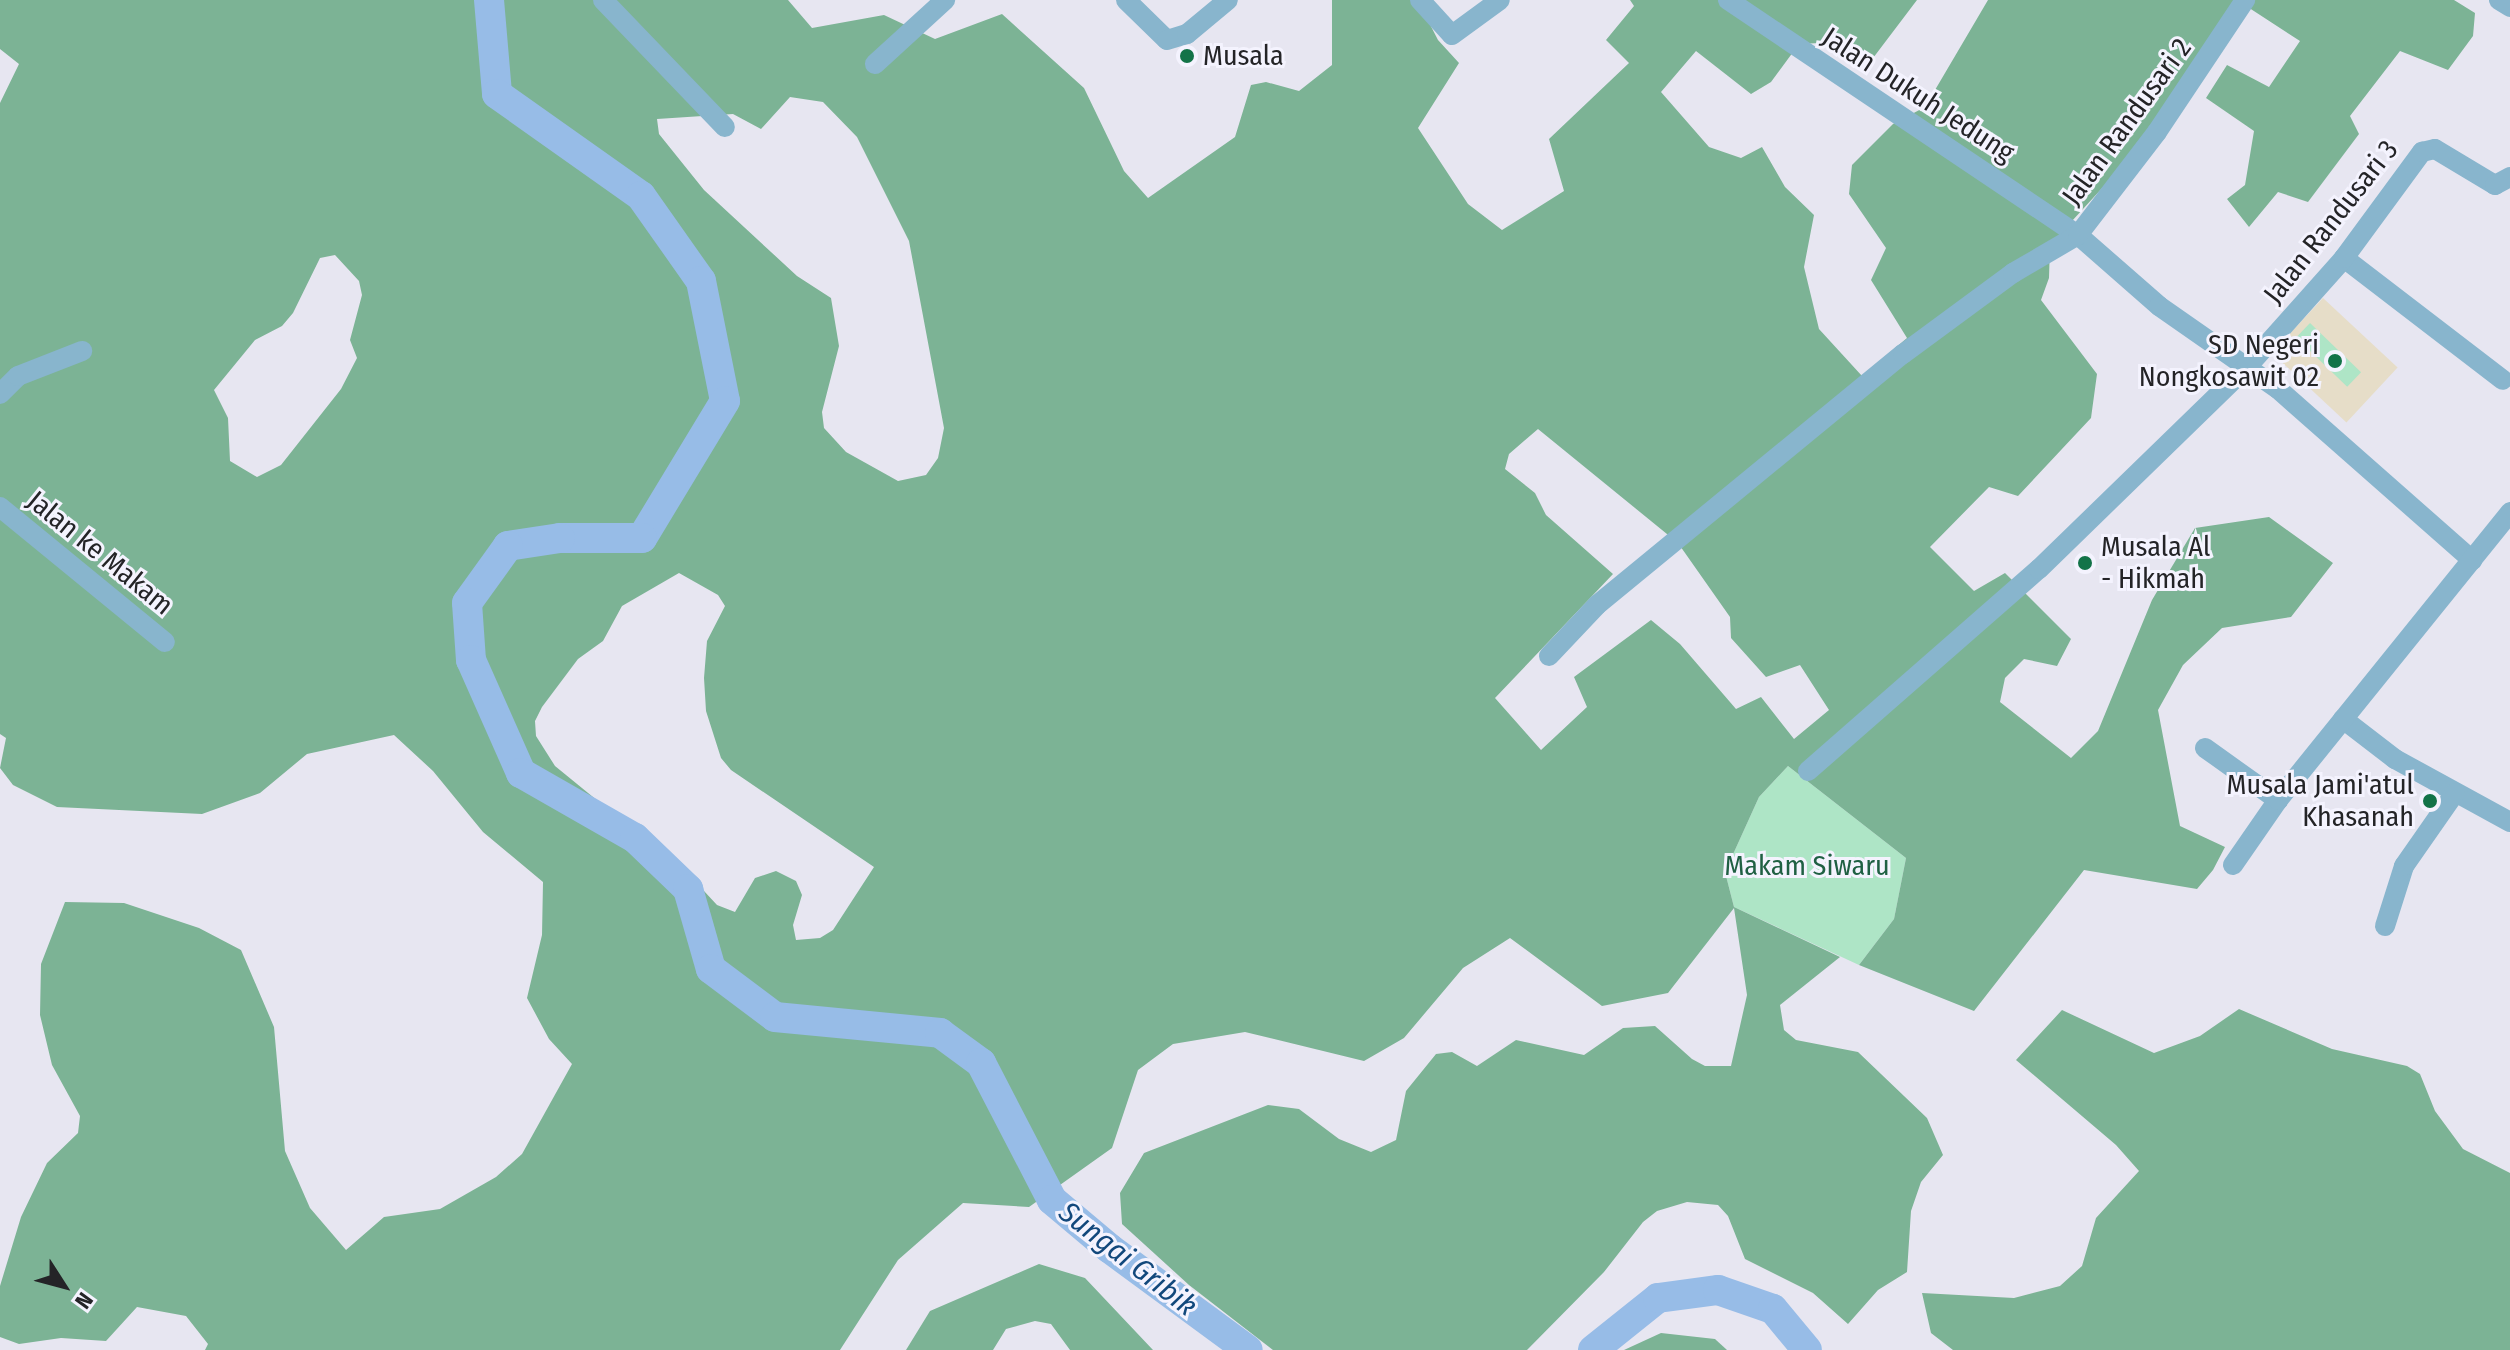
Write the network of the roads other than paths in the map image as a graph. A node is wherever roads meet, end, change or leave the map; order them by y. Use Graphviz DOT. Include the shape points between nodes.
graph roads {
  1 [pos="603,0"];
  2 [pos="945,0"];
  3 [pos="1126,0"];
  4 [pos="1228,0"];
  5 [pos="1420,0"];
  6 [pos="1500,0"];
  7 [pos="1728,0"];
  8 [pos="2245,0"];
  9 [pos="2499,0"];
  10 [pos="2510,7"];
  11 [pos="875,64"];
  12 [pos="725,127"];
  13 [pos="2510,177"];
  14 [pos="2078,235"];
  15 [pos="2344,258"];
  16 [pos="82,351"];
  17 [pos="2247,367"];
  18 [pos="2503,380"];
  19 [pos="0,394"];
  20 [pos="0,507"];
  21 [pos="2510,512"];
  22 [pos="2472,560"];
  23 [pos="165,642"];
  24 [pos="1549,656"];
  25 [pos="2343,719"];
  26 [pos="2205,748"];
  27 [pos="1808,771"];
  28 [pos="2455,793"];
  29 [pos="2278,800"];
  30 [pos="2510,822"];
  31 [pos="2233,865"];
  32 [pos="2385,926"];
  1 -- 12 [label="street"];
  2 -- 11 [label="street"];
  3 -- 4 [label="street" via="1167,40 1187,34"];
  5 -- 6 [label="street" via="1452,35"];
  7 -- 14 [label="street, Jalan Dukuh Jedung"];
  8 -- 14 [label="street, Jalan Randusari 2" via="2157,132"];
  9 -- 10 [label="street"];
  13 -- 15 [label="street, Jalan Randusari 3" via="2495,185 2435,149 2425,149"];
  14 -- 17 [label="street, Jalan Dukuh Jedung" via="2159,306"];
  14 -- 24 [label="street" via="2013,273 1903,354 1597,605"];
  15 -- 17 [label="street, Jalan Randusari 3"];
  15 -- 18 [label="street"];
  16 -- 19 [label="street" via="18,376"];
  17 -- 22 [label="street, Jalan Dukuh Jedung"];
  17 -- 27 [label="street, Jalan Randusari 3" via="2039,569"];
  20 -- 23 [label="street, Jalan ke Makam"];
  21 -- 22 [label="street"];
  22 -- 25 [label="street"];
  25 -- 28 [label="street" via="2395,759"];
  25 -- 29 [label="street"];
  26 -- 29 [label="street"];
  28 -- 30 [label="street"];
  28 -- 32 [label="street" via="2404,866"];
  29 -- 31 [label="street"];
}
